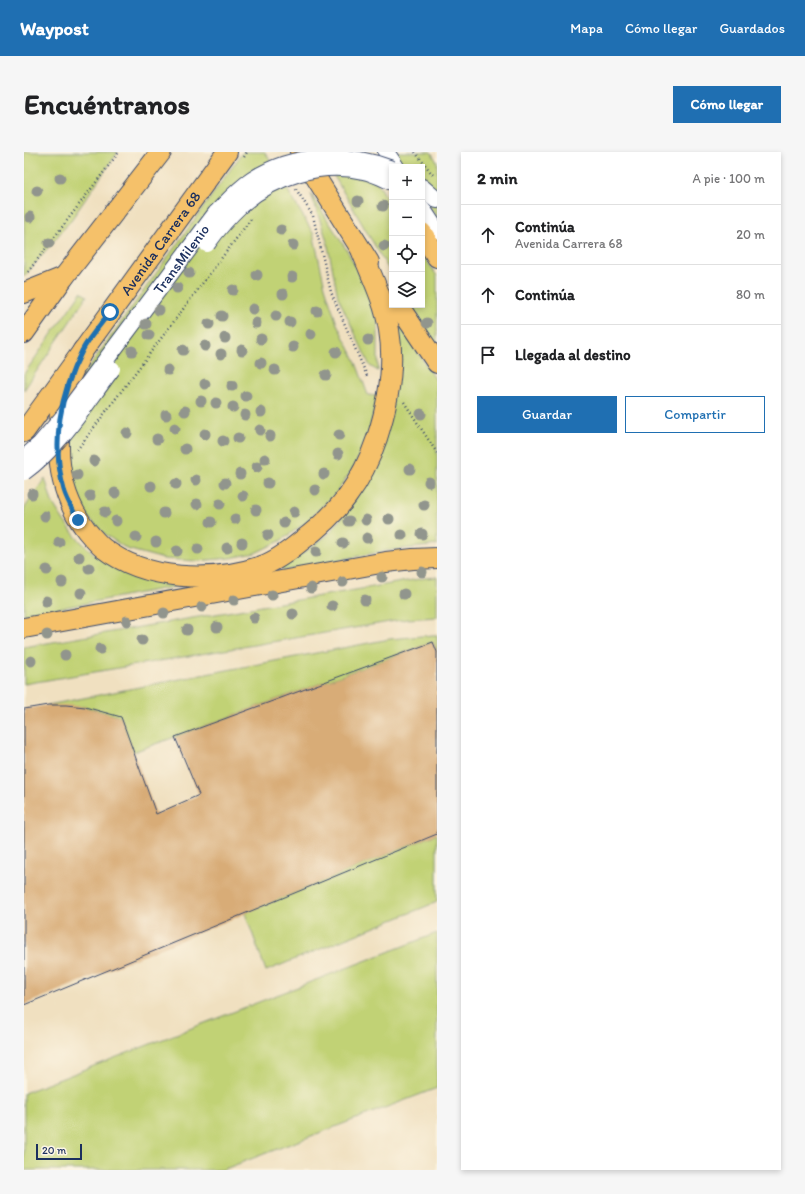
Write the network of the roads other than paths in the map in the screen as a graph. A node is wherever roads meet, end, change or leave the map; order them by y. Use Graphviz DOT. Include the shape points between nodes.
graph roads {
  1 [pos="161,152"];
  2 [pos="227,152"];
  3 [pos="300,152"];
  4 [pos="370,152"];
  5 [pos="386,152"];
  6 [pos="394,164"];
  7 [pos="389,168"];
  8 [pos="389,181"];
  9 [pos="389,181"];
  10 [pos="425,190"];
  11 [pos="437,200"];
  12 [pos="425,203"];
  13 [pos="425,213"];
  14 [pos="437,214"];
  15 [pos="437,231"];
  16 [pos="424,236"];
  17 [pos="362,252"];
  18 [pos="437,257"];
  19 [pos="64,277"];
  20 [pos="389,292"];
  21 [pos="24,293"];
  22 [pos="400,308"];
  23 [pos="24,333"];
  24 [pos="82,350"];
  25 [pos="437,363"];
  26 [pos="24,432"];
  27 [pos="24,458"];
  28 [pos="24,472"];
  29 [pos="437,558"];
  30 [pos="24,628"];
  1 -- 19 [label="main road"];
  2 -- 24 [label="main road, Avenida Carrera 68"];
  3 -- 17 [label="main road"];
  4 -- 8 [label="main road"];
  5 -- 6 [label="lane"];
  7 -- 27 [label="lane, TransMilenio, bridge" via="358,157 315,156 290,161 264,173 242,188 216,214 63,417"];
  9 -- 28 [label="lane, TransMilenio, bridge" via="364,171 345,168 320,169 298,173 277,182 242,205 218,229 68,430 41,460"];
  10 -- 11 [label="lane"];
  12 -- 14 [label="lane"];
  13 -- 15 [label="lane"];
  16 -- 18 [label="main road"];
  17 -- 20 [label="main road"];
  17 -- 24 [label="main road" via="384,307 390,330 390,375 381,424 371,456 338,509 289,551 264,565 233,573 200,576 166,574 125,561 102,547 90,535 70,506 64,490 58,454 62,399"];
  19 -- 21 [label="main road"];
  19 -- 23 [label="main road"];
  22 -- 25 [label="main road"];
  24 -- 26 [label="main road, Avenida Carrera 68"];
  29 -- 30 [label="main road" via="386,562"];
}
